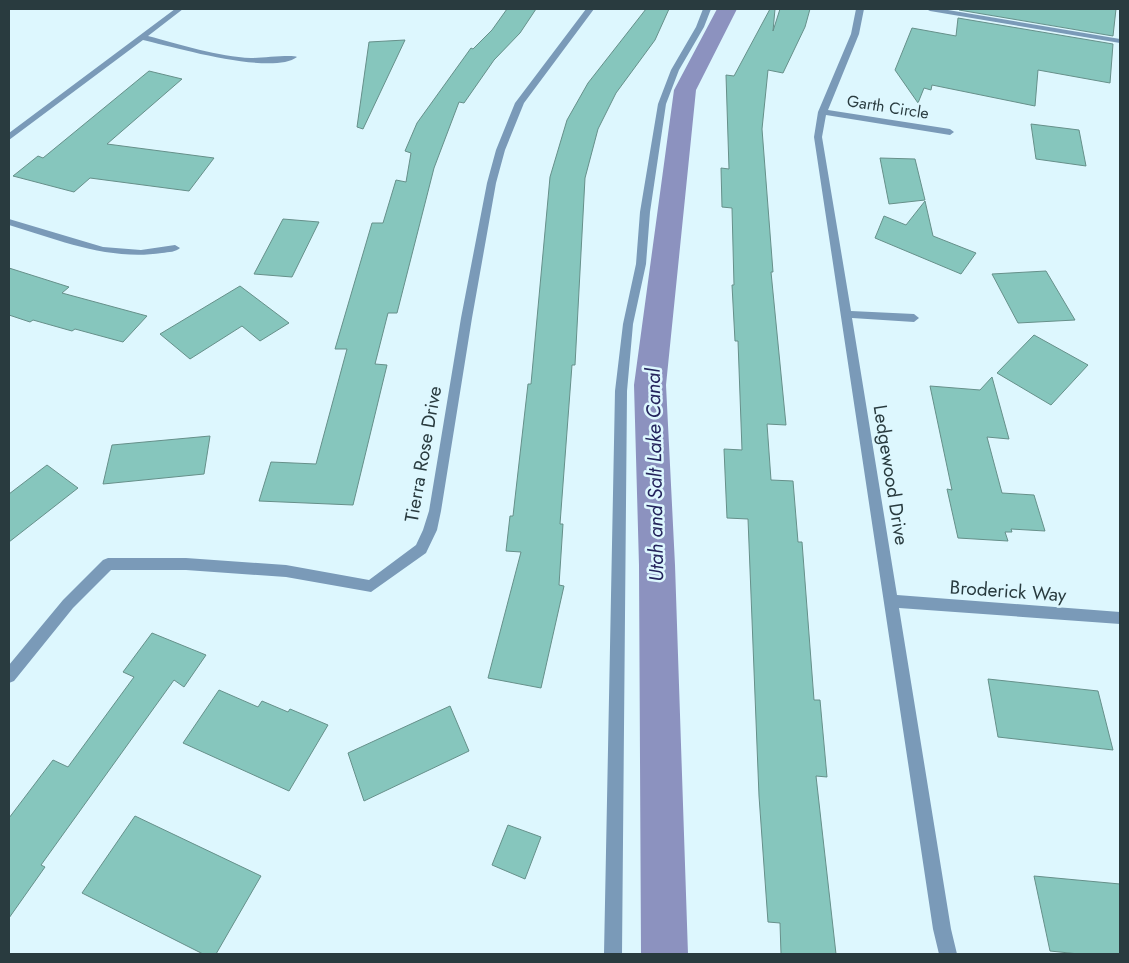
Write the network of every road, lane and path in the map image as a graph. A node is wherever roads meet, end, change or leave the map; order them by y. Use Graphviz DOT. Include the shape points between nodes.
graph roads {
  1 [pos="179,9"];
  2 [pos="590,9"];
  3 [pos="707,9"];
  4 [pos="860,9"];
  5 [pos="930,9"];
  6 [pos="140,37"];
  7 [pos="1120,41"];
  8 [pos="293,58"];
  9 [pos="822,112"];
  10 [pos="950,132"];
  11 [pos="9,137"];
  12 [pos="9,222"];
  13 [pos="175,248"];
  14 [pos="846,314"];
  15 [pos="914,318"];
  16 [pos="892,601"];
  17 [pos="1120,618"];
  18 [pos="9,676"];
  19 [pos="613,954"];
  20 [pos="948,954"];
  1 -- 6 [label="street"];
  2 -- 18 [label="street, Tierra Rose Drive" via="512,116 497,159 454,385 435,511 430,530 420,548 371,586 286,571 186,564 108,564 68,604"];
  3 -- 19 [label="street" via="675,70 662,104 646,203 641,264 628,324 621,391"];
  4 -- 9 [label="street, Ledgewood Drive" via="861,19 855,36"];
  5 -- 7 [label="street"];
  6 -- 8 [label="street" via="242,60"];
  6 -- 11 [label="street"];
  9 -- 10 [label="street, Garth Circle"];
  9 -- 14 [label="street, Ledgewood Drive" via="818,137"];
  12 -- 13 [label="street" via="103,250 141,254"];
  14 -- 15 [label="street"];
  14 -- 16 [label="street, Ledgewood Drive"];
  16 -- 17 [label="street, Broderick Way"];
  16 -- 20 [label="street, Ledgewood Drive"];
}
